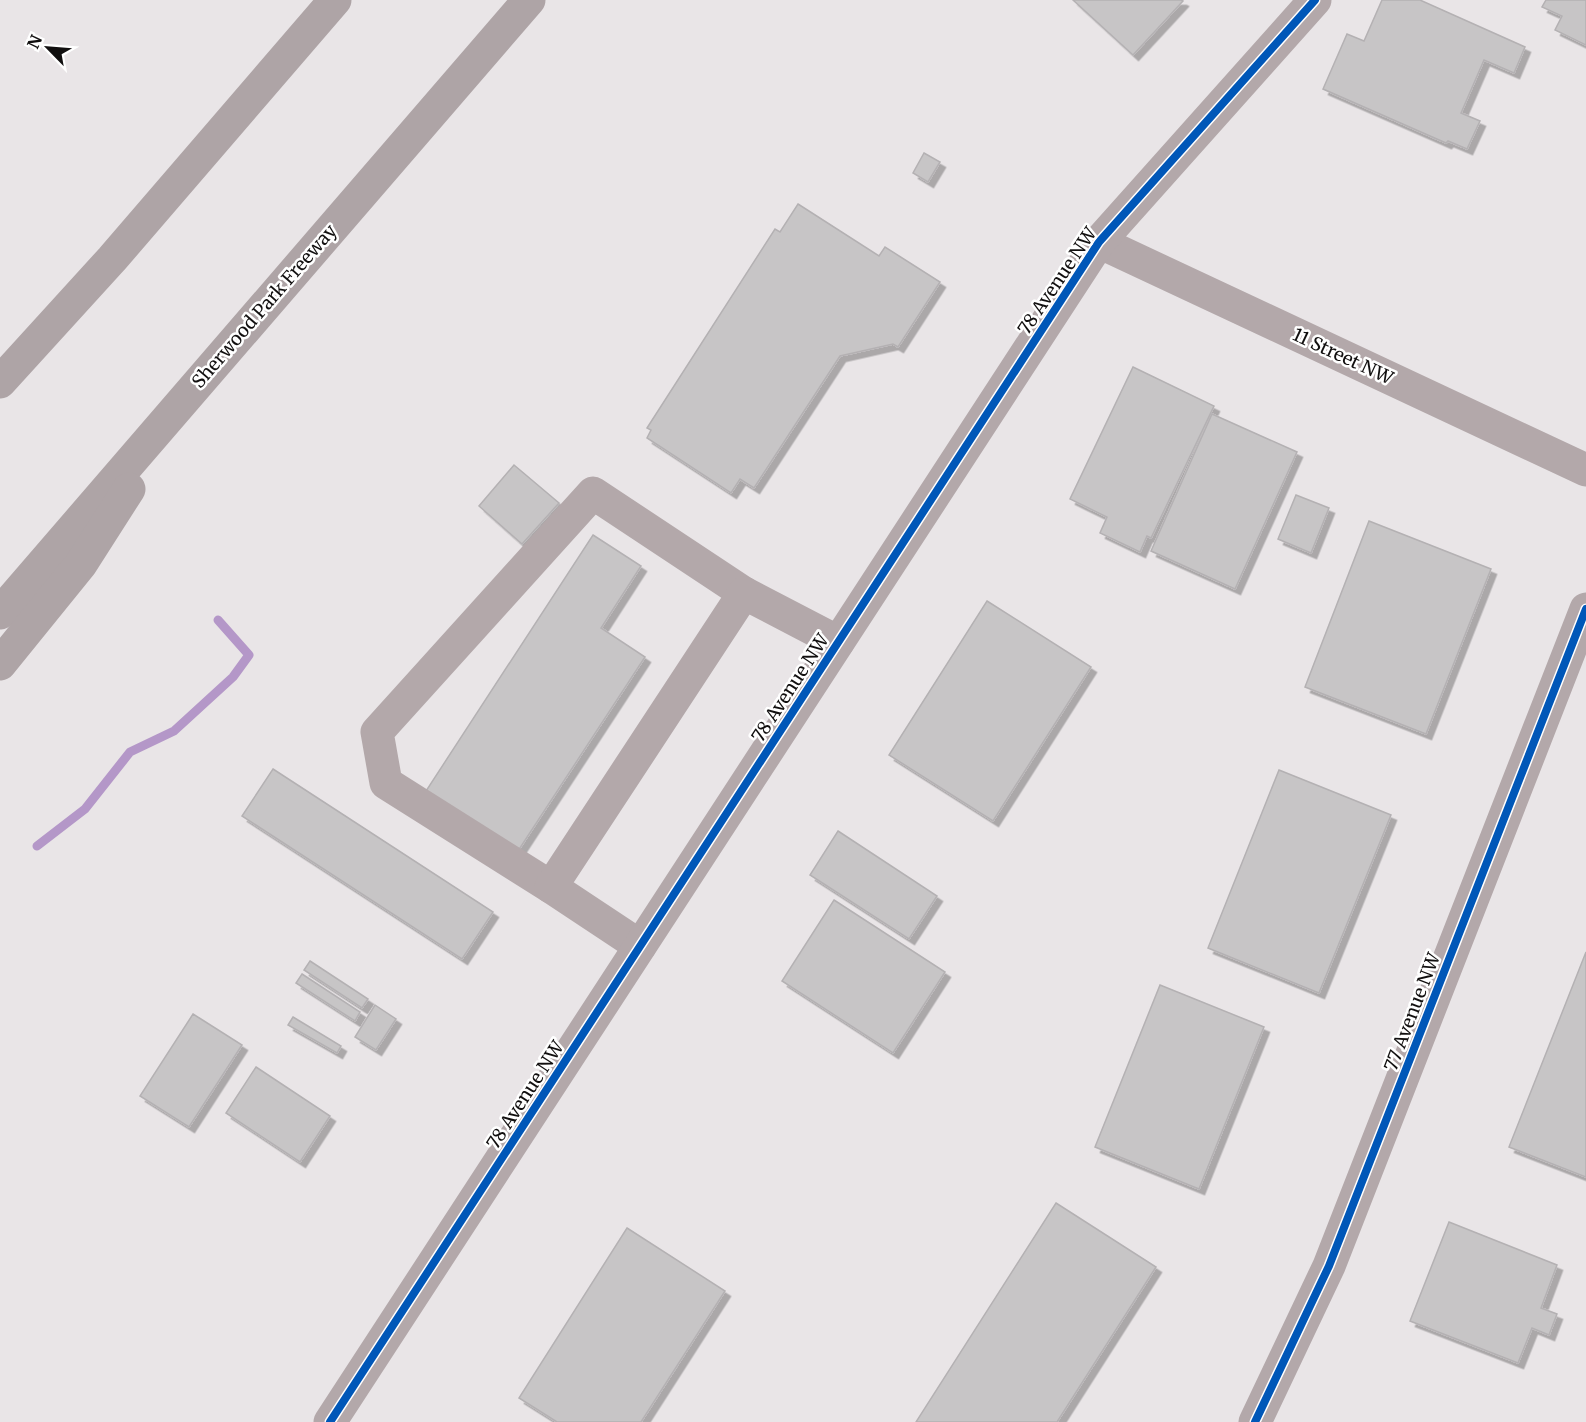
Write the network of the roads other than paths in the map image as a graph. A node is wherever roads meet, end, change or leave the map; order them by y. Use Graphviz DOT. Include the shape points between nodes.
graph roads {
  1 [pos="335,0"];
  2 [pos="528,0"];
  3 [pos="1315,0"];
  4 [pos="1099,242"];
  5 [pos="112,259"];
  6 [pos="0,351"];
  7 [pos="0,382"];
  8 [pos="191,392"];
  9 [pos="1586,470"];
  10 [pos="744,593"];
  11 [pos="1586,609"];
  12 [pos="0,613"];
  13 [pos="838,642"];
  14 [pos="0,664"];
  15 [pos="551,887"];
  16 [pos="640,946"];
  17 [pos="330,1422"];
  18 [pos="1256,1422"];
  1 -- 5 [label="highway"];
  2 -- 8 [label="highway, Sherwood Park Freeway"];
  3 -- 4 [label="street, 78 Avenue NW"];
  4 -- 9 [label="street, 11 Street NW"];
  4 -- 13 [label="street, 78 Avenue NW"];
  5 -- 6 [label="highway"];
  5 -- 7 [label="highway"];
  8 -- 12 [label="highway, Sherwood Park Freeway"];
  8 -- 14 [label="highway" via="81,564"];
  10 -- 13 [label="street"];
  10 -- 15 [label="street"];
  10 -- 15 [label="street" via="594,493 377,732 386,783"];
  11 -- 18 [label="street, 77 Avenue NW" via="1329,1266"];
  13 -- 16 [label="street, 78 Avenue NW"];
  15 -- 16 [label="street"];
  16 -- 17 [label="street, 78 Avenue NW"];
}
